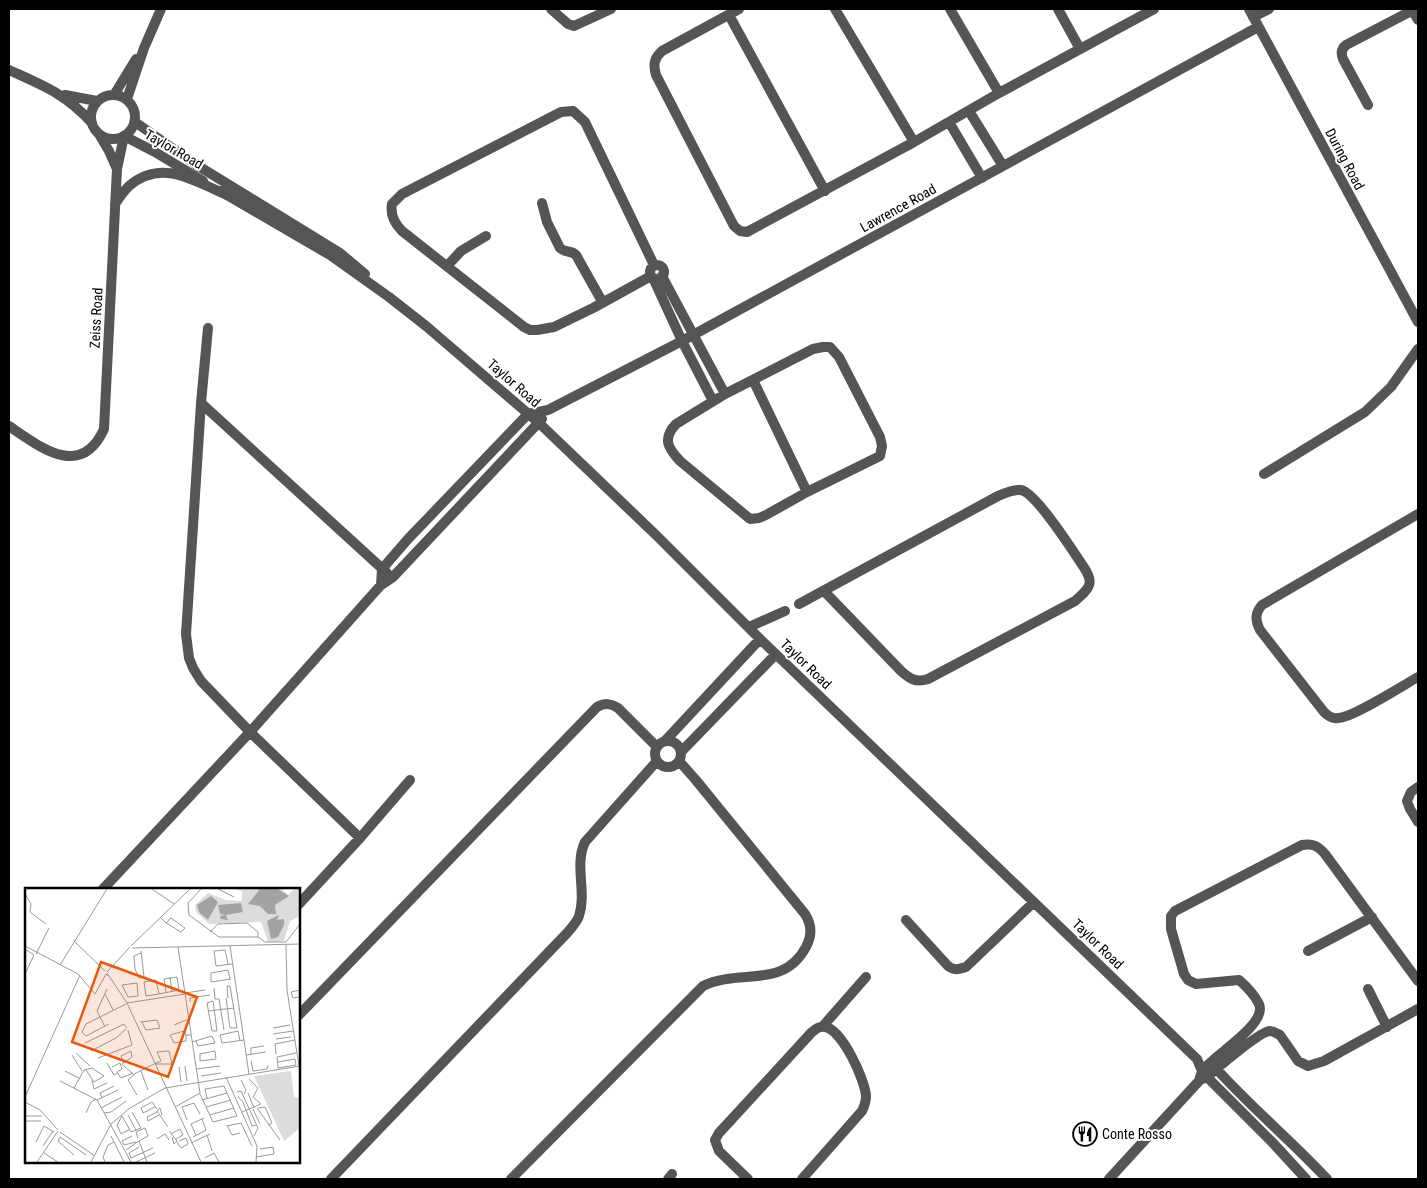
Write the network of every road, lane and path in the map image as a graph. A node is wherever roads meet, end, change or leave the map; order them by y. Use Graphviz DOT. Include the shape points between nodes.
graph roads {
  1 [pos="162,9"];
  2 [pos="551,9"];
  3 [pos="611,9"];
  4 [pos="739,9"];
  5 [pos="835,9"];
  6 [pos="950,9"];
  7 [pos="1058,9"];
  8 [pos="1154,9"];
  9 [pos="1268,9"];
  10 [pos="1414,9"];
  11 [pos="1251,13"];
  12 [pos="729,15"];
  13 [pos="1418,20"];
  14 [pos="1258,26"];
  15 [pos="144,48"];
  16 [pos="1080,49"];
  17 [pos="9,70"];
  18 [pos="59,93"];
  19 [pos="999,93"];
  20 [pos="114,94"];
  21 [pos="127,99"];
  22 [pos="97,101"];
  23 [pos="1368,105"];
  24 [pos="970,111"];
  25 [pos="91,122"];
  26 [pos="135,122"];
  27 [pos="949,122"];
  28 [pos="99,134"];
  29 [pos="124,136"];
  30 [pos="914,142"];
  31 [pos="1003,166"];
  32 [pos="116,169"];
  33 [pos="982,178"];
  34 [pos="825,191"];
  35 [pos="227,195"];
  36 [pos="542,203"];
  37 [pos="115,204"];
  38 [pos="486,236"];
  39 [pos="447,266"];
  40 [pos="656,277"];
  41 [pos="389,297"];
  42 [pos="603,303"];
  43 [pos="1418,322"];
  44 [pos="208,328"];
  45 [pos="692,335"];
  46 [pos="682,341"];
  47 [pos="1418,349"];
  48 [pos="753,380"];
  49 [pos="725,394"];
  50 [pos="713,401"];
  51 [pos="201,403"];
  52 [pos="548,410"];
  53 [pos="528,414"];
  54 [pos="539,423"];
  55 [pos="9,426"];
  56 [pos="1264,474"];
  57 [pos="807,492"];
  58 [pos="1418,514"];
  59 [pos="382,568"];
  60 [pos="393,577"];
  61 [pos="381,585"];
  62 [pos="824,592"];
  63 [pos="799,604"];
  64 [pos="785,610"];
  65 [pos="749,627"];
  66 [pos="760,639"];
  67 [pos="776,654"];
  68 [pos="1418,678"];
  69 [pos="250,732"];
  70 [pos="661,744"];
  71 [pos="680,756"];
  72 [pos="657,761"];
  73 [pos="410,780"];
  74 [pos="1418,787"];
  75 [pos="1418,822"];
  76 [pos="360,838"];
  77 [pos="104,888"];
  78 [pos="1034,902"];
  79 [pos="300,903"];
  80 [pos="1372,916"];
  81 [pos="906,920"];
  82 [pos="1308,951"];
  83 [pos="866,976"];
  84 [pos="1418,981"];
  85 [pos="1368,989"];
  86 [pos="1418,1009"];
  87 [pos="300,1014"];
  88 [pos="823,1026"];
  89 [pos="1387,1027"];
  90 [pos="1198,1059"];
  91 [pos="1213,1065"];
  92 [pos="1203,1076"];
  93 [pos="331,1179"];
  94 [pos="511,1179"];
  95 [pos="748,1179"];
  96 [pos="802,1179"];
  97 [pos="1109,1179"];
  98 [pos="1306,1179"];
  99 [pos="1327,1179"];
  1 -- 15 [label="street"];
  2 -- 3 [label="street" via="574,26"];
  4 -- 12 [label="street"];
  5 -- 30 [label="street"];
  6 -- 19 [label="street"];
  7 -- 16 [label="street"];
  8 -- 16 [label="street"];
  9 -- 11 [label="street"];
  10 -- 13 [label="street"];
  10 -- 23 [label="street" via="1343,48 1343,59"];
  11 -- 14 [label="street, During Road"];
  12 -- 34 [label="street"];
  12 -- 34 [label="street" via="662,51 656,57 654,69 734,226 747,232"];
  14 -- 31 [label="street, Lawrence Road"];
  14 -- 43 [label="street, During Road"];
  15 -- 20 [label="street"];
  15 -- 21 [label="street"];
  16 -- 19 [label="street"];
  17 -- 18 [label="street"];
  18 -- 22 [label="street"];
  18 -- 25 [label="street"];
  19 -- 24 [label="street"];
  20 -- 21 [label="street"];
  20 -- 22 [label="street"];
  21 -- 26 [label="street" via="134,108"];
  22 -- 25 [label="street"];
  24 -- 27 [label="street"];
  24 -- 31 [label="street"];
  25 -- 28 [label="street"];
  26 -- 29 [label="street"];
  26 -- 41 [label="street, Taylor Road" via="195,164 340,252"];
  27 -- 30 [label="street"];
  27 -- 33 [label="street"];
  28 -- 29 [label="street" via="113,139"];
  28 -- 32 [label="street, Zeiss Road"];
  29 -- 32 [label="street, Zeiss Road"];
  29 -- 35 [label="street, Taylor Road"];
  30 -- 34 [label="street"];
  31 -- 33 [label="street, Lawrence Road"];
  32 -- 37 [label="street, Zeiss Road"];
  33 -- 45 [label="street, Lawrence Road"];
  35 -- 37 [label="street" via="179,174 164,172 137,180"];
  35 -- 41 [label="street, Taylor Road" via="330,255"];
  36 -- 42 [label="street" via="560,248 576,255"];
  37 -- 55 [label="street, Zeiss Road" via="104,429 99,440 76,456 57,454 43,449"];
  38 -- 39 [label="street" via="461,251"];
  39 -- 40 [label="street" via="397,226 392,216 392,204 402,194 561,112 573,110 585,122 654,265 650,269"];
  39 -- 42 [label="street" via="530,330 554,327"];
  40 -- 42 [label="street"];
  40 -- 45 [label="street"];
  40 -- 46 [label="street"];
  41 -- 53 [label="street, Taylor Road"];
  44 -- 51 [label="street"];
  45 -- 46 [label="street, Lawrence Road"];
  45 -- 49 [label="street"];
  46 -- 50 [label="street"];
  46 -- 52 [label="street, Lawrence Road"];
  47 -- 56 [label="street" via="1391,387 1365,412"];
  48 -- 49 [label="street"];
  48 -- 57 [label="street"];
  48 -- 57 [label="street" via="813,349 830,347 839,357 880,437 880,456"];
  49 -- 50 [label="street"];
  50 -- 57 [label="street" via="669,430 667,444 680,462 750,518 766,516"];
  51 -- 59 [label="street"];
  51 -- 69 [label="street" via="186,634 188,653 201,681"];
  52 -- 53 [label="street, Lawrence Road"];
  52 -- 54 [label="street, Lawrence Road"];
  53 -- 54 [label="street, Taylor Road"];
  53 -- 59 [label="street"];
  54 -- 60 [label="street, Lawrence Road"];
  54 -- 65 [label="street, Taylor Road"];
  58 -- 68 [label="street" via="1262,604 1256,618 1260,630 1332,718 1355,712"];
  59 -- 60 [label="street"];
  59 -- 61 [label="street"];
  60 -- 61 [label="street, Lawrence Road"];
  61 -- 69 [label="street, Lawrence Road"];
  62 -- 62 [label="street" via="901,671 912,680 920,681 1075,601 1087,590 1090,580 1084,566 1037,502 1025,492 1015,490 998,496"];
  62 -- 63 [label="street"];
  64 -- 65 [label="street"];
  65 -- 66 [label="street, Taylor Road"];
  66 -- 67 [label="street, Taylor Road"];
  66 -- 70 [label="street"];
  67 -- 71 [label="street"];
  67 -- 78 [label="street, Taylor Road"];
  69 -- 76 [label="street"];
  69 -- 77 [label="street, Lawrence Road"];
  70 -- 71 [label="street" via="675,743"];
  70 -- 72 [label="street" via="655,751"];
  70 -- 87 [label="street" via="618,708 604,703 597,707"];
  71 -- 72 [label="street" via="675,765 665,767"];
  71 -- 94 [label="street" via="695,779 805,914 811,929 810,940 794,964 776,974 726,978 703,986"];
  72 -- 93 [label="street" via="585,842 580,858 580,914 568,932"];
  73 -- 76 [label="street"];
  74 -- 75 [label="street" via="1407,801"];
  76 -- 79 [label="street"];
  78 -- 81 [label="street" via="966,967 958,970 948,966"];
  78 -- 90 [label="street, Taylor Road"];
  80 -- 82 [label="street"];
  80 -- 84 [label="street"];
  80 -- 91 [label="street" via="1325,854 1310,844 1302,844 1175,911 1171,916 1171,929 1188,980 1196,984 1239,980 1259,1004 1257,1020"];
  83 -- 88 [label="street"];
  85 -- 89 [label="street"];
  86 -- 89 [label="street"];
  88 -- 95 [label="street" via="811,1033 715,1140 719,1151"];
  88 -- 96 [label="street" via="833,1031 850,1054 862,1079 866,1097 862,1112"];
  89 -- 91 [label="street" via="1324,1061 1308,1066 1298,1062 1280,1035 1271,1031"];
  90 -- 91 [label="street, Taylor Road"];
  90 -- 92 [label="street, Taylor Road"];
  91 -- 92 [label="street"];
  91 -- 99 [label="street"];
  92 -- 97 [label="street"];
  92 -- 98 [label="street, Taylor Road" via="1273,1142"];
}
